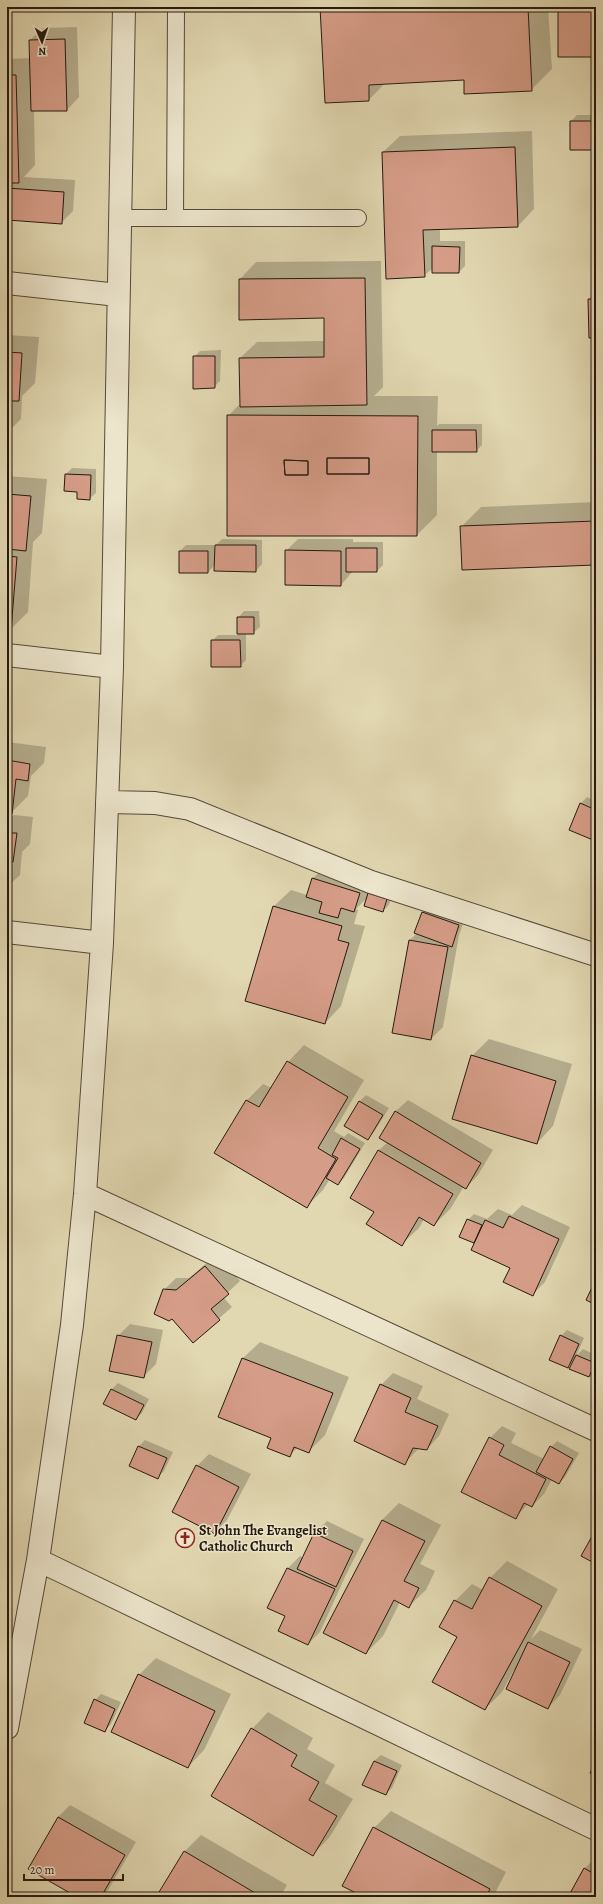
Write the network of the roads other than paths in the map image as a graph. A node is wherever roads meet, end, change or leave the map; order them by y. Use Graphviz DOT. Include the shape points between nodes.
graph roads {
  1 [pos="124,7"];
  2 [pos="176,7"];
  3 [pos="120,218"];
  4 [pos="175,218"];
  5 [pos="358,218"];
  6 [pos="7,282"];
  7 [pos="118,295"];
  8 [pos="7,656"];
  9 [pos="112,667"];
  10 [pos="108,802"];
  11 [pos="7,932"];
  12 [pos="102,942"];
  13 [pos="596,955"];
  14 [pos="85,1194"];
  15 [pos="596,1430"];
  16 [pos="38,1560"];
  17 [pos="7,1728"];
  18 [pos="596,1828"];
  1 -- 3 [label="street"];
  2 -- 4 [label="lane"];
  3 -- 4 [label="lane"];
  3 -- 7 [label="street"];
  4 -- 5 [label="lane"];
  6 -- 7 [label="street"];
  7 -- 9 [label="street"];
  8 -- 9 [label="street"];
  9 -- 10 [label="street"];
  10 -- 12 [label="street"];
  10 -- 13 [label="street" via="155,803 190,809 371,882"];
  11 -- 12 [label="street"];
  12 -- 14 [label="street"];
  14 -- 15 [label="street"];
  14 -- 16 [label="street" via="72,1325"];
  16 -- 17 [label="street"];
  16 -- 18 [label="street"];
}
